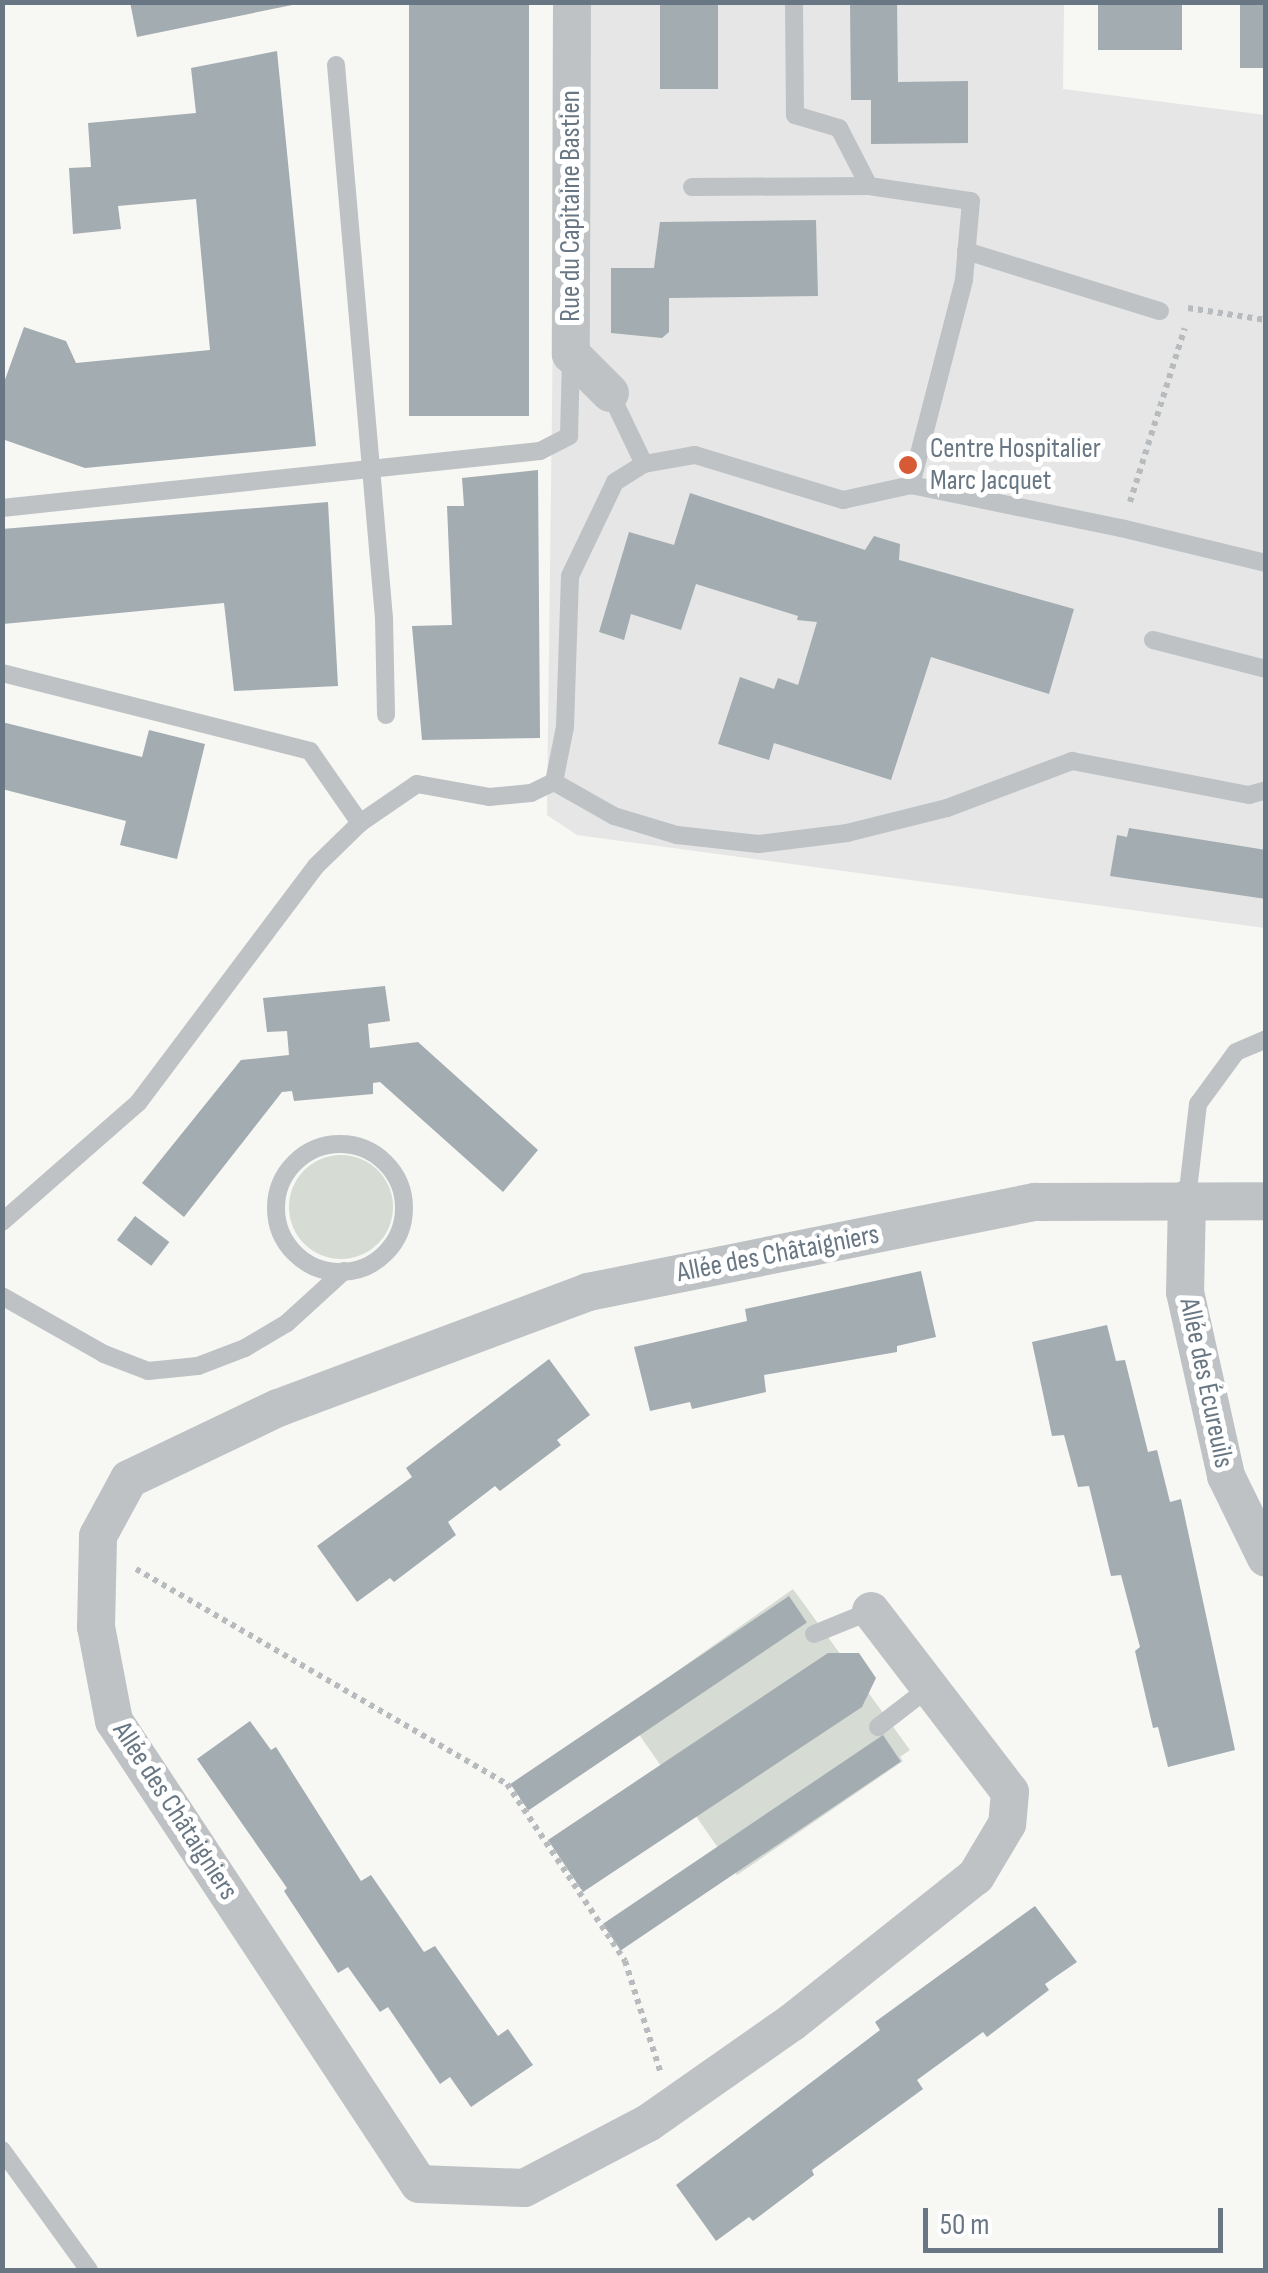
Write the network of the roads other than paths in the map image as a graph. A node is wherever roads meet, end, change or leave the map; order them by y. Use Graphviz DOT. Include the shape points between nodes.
graph roads {
  1 [pos="572,2"];
  2 [pos="794,2"];
  3 [pos="336,65"];
  4 [pos="869,186"];
  5 [pos="692,187"];
  6 [pos="966,251"];
  7 [pos="1160,311"];
  8 [pos="571,354"];
  9 [pos="610,392"];
  10 [pos="644,464"];
  11 [pos="370,467"];
  12 [pos="910,484"];
  13 [pos="2,508"];
  14 [pos="1266,563"];
  15 [pos="1153,640"];
  16 [pos="1266,670"];
  17 [pos="2,673"];
  18 [pos="386,715"];
  19 [pos="554,782"];
  20 [pos="1266,790"];
  21 [pos="360,823"];
  22 [pos="1266,1039"];
  23 [pos="1187,1199"];
  24 [pos="1266,1201"];
  25 [pos="2,1222"];
  26 [pos="344,1271"];
  27 [pos="2,1296"];
  28 [pos="1266,1558"];
  29 [pos="871,1612"];
  30 [pos="814,1634"];
  31 [pos="930,1687"];
  32 [pos="878,1727"];
  33 [pos="2,2150"];
  34 [pos="89,2270"];
  1 -- 8 [label="street, Rue du Capitaine Bastien"];
  2 -- 4 [label="lane" via="796,114 838,128"];
  3 -- 11 [label="lane"];
  4 -- 5 [label="lane"];
  4 -- 6 [label="lane" via="971,201"];
  6 -- 7 [label="lane"];
  6 -- 12 [label="lane"];
  8 -- 9 [label="street, Rue du Capitaine Bastien"];
  8 -- 11 [label="lane" via="569,436 540,451"];
  9 -- 10 [label="lane"];
  10 -- 12 [label="lane" via="695,455 842,500"];
  10 -- 19 [label="lane" via="615,482 570,576 565,727"];
  11 -- 13 [label="lane"];
  11 -- 18 [label="lane"];
  12 -- 14 [label="lane"];
  15 -- 16 [label="lane"];
  17 -- 21 [label="lane" via="310,751"];
  19 -- 20 [label="lane" via="614,816 677,836 759,844 847,833 947,808 1072,762 1249,795"];
  19 -- 21 [label="lane" via="532,793 490,798 418,784"];
  21 -- 25 [label="lane" via="316,866 138,1103"];
  22 -- 23 [label="lane" via="1236,1052 1198,1104"];
  23 -- 24 [label="street, Allée des Châtaigniers"];
  23 -- 28 [label="street, Allée des Écureuils" via="1185,1292 1226,1476"];
  23 -- 31 [label="street, Allée des Châtaigniers" via="1035,1202 588,1292 278,1408 129,1478 98,1536 96,1627 114,1721 419,2184 524,2188 648,2123 791,2024 976,1876 1007,1824 1010,1792"];
  26 -- 26 [label="lane" via="385,1254 397,1238 404,1198 386,1163 370,1150 331,1144 295,1162 283,1178 277,1217 294,1253"];
  26 -- 27 [label="lane" via="287,1323 245,1348 198,1366 148,1371"];
  29 -- 30 [label="lane"];
  29 -- 31 [label="street, Allée des Châtaigniers"];
  31 -- 32 [label="lane"];
  33 -- 34 [label="lane"];
}
